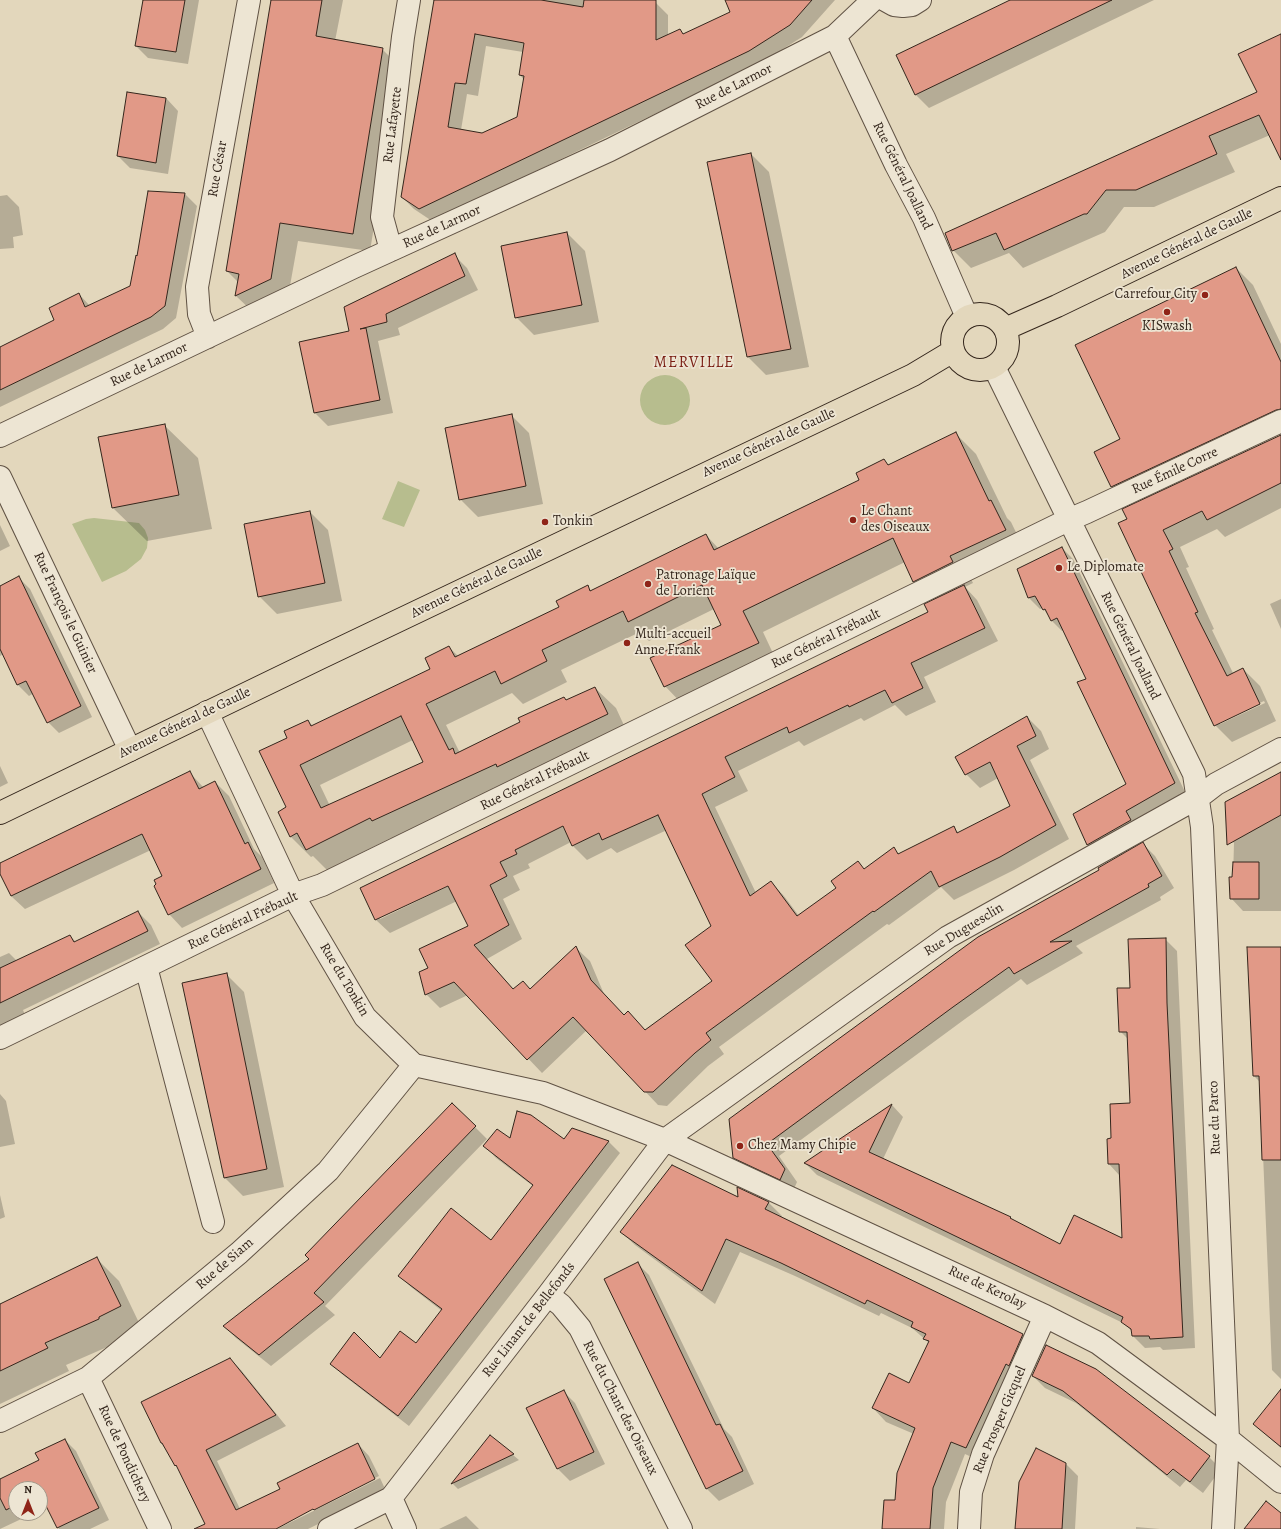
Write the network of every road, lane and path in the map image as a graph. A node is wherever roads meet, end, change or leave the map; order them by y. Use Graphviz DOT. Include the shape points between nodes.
graph roads {
  1 [pos="248,0"];
  2 [pos="409,0"];
  3 [pos="873,0"];
  4 [pos="885,0"];
  5 [pos="920,0"];
  6 [pos="835,36"];
  7 [pos="1281,198"];
  8 [pos="391,250"];
  9 [pos="967,317"];
  10 [pos="1005,329"];
  11 [pos="208,337"];
  12 [pos="953,351"];
  13 [pos="994,367"];
  14 [pos="1281,421"];
  15 [pos="0,436"];
  16 [pos="0,477"];
  17 [pos="1068,520"];
  18 [pos="207,712"];
  19 [pos="1281,749"];
  20 [pos="130,750"];
  21 [pos="1198,797"];
  22 [pos="0,813"];
  23 [pos="293,895"];
  24 [pos="146,967"];
  25 [pos="0,1038"];
  26 [pos="414,1065"];
  27 [pos="666,1140"];
  28 [pos="213,1222"];
  29 [pos="548,1295"];
  30 [pos="1045,1316"];
  31 [pos="88,1378"];
  32 [pos="0,1421"];
  33 [pos="1228,1440"];
  34 [pos="1281,1482"];
  35 [pos="391,1498"];
  36 [pos="160,1529"];
  37 [pos="329,1529"];
  38 [pos="405,1529"];
  39 [pos="681,1529"];
  40 [pos="969,1529"];
  41 [pos="1223,1529"];
  1 -- 11 [label="street, Rue César" via="197,287 199,314"];
  2 -- 8 [label="street, Rue Lafayette" via="382,217"];
  3 -- 6 [label="street, Rue de Larmor"];
  4 -- 5 [label="street" via="903,6 912,5"];
  6 -- 8 [label="street, Rue de Larmor" via="610,150"];
  6 -- 9 [label="street, Rue Général Joalland" via="924,218"];
  7 -- 10 [label="main road, Avenue Général de Gaulle"];
  8 -- 11 [label="street, Rue de Larmor"];
  9 -- 10 [label="main road" via="984,314 1000,322"];
  9 -- 12 [label="main road" via="960,322 952,335"];
  10 -- 13 [label="main road" via="1008,337 1006,354"];
  11 -- 15 [label="street, Rue de Larmor"];
  12 -- 13 [label="main road" via="956,359 970,368 986,370"];
  12 -- 18 [label="main road, Avenue Général de Gaulle" via="913,375"];
  13 -- 17 [label="street, Rue Général Joalland"];
  14 -- 17 [label="street, Rue Émile Corre"];
  16 -- 20 [label="street, Rue François le Guinier"];
  17 -- 21 [label="street, Rue Général Joalland" via="1194,774"];
  17 -- 23 [label="street, Rue Général Frébault" via="322,885"];
  18 -- 20 [label="main road, Avenue Général de Gaulle"];
  18 -- 23 [label="street, Rue du Tonkin"];
  19 -- 21 [label="street, Rue Duguesclin" via="1216,784"];
  20 -- 22 [label="main road, Avenue Général de Gaulle"];
  21 -- 27 [label="street, Rue Duguesclin" via="948,937"];
  21 -- 33 [label="street, Rue du Parco" via="1203,835"];
  23 -- 24 [label="street, Rue Général Frébault"];
  23 -- 26 [label="street, Rue du Tonkin" via="365,1017"];
  24 -- 25 [label="street, Rue Général Frébault"];
  24 -- 28 [label="street"];
  26 -- 27 [label="street" via="543,1093"];
  26 -- 31 [label="street, Rue de Siam" via="328,1171 240,1253"];
  27 -- 29 [label="street, Rue Linant de Bellefonds"];
  27 -- 30 [label="street, Rue de Kerolay"];
  29 -- 35 [label="street, Rue Linant de Bellefonds"];
  29 -- 39 [label="street, Rue du Chant des Oiseaux" via="561,1305 580,1328"];
  30 -- 33 [label="street, Rue de Kerolay" via="1098,1343"];
  30 -- 40 [label="street, Rue Prosper Gicquel" via="983,1454 971,1492"];
  31 -- 32 [label="street, Rue de Siam"];
  31 -- 36 [label="street, Rue de Pondichery"];
  33 -- 34 [label="street, Rue de Kerolay"];
  33 -- 41 [label="street, Rue du Parco"];
  35 -- 37 [label="street"];
  35 -- 38 [label="street"];
}
